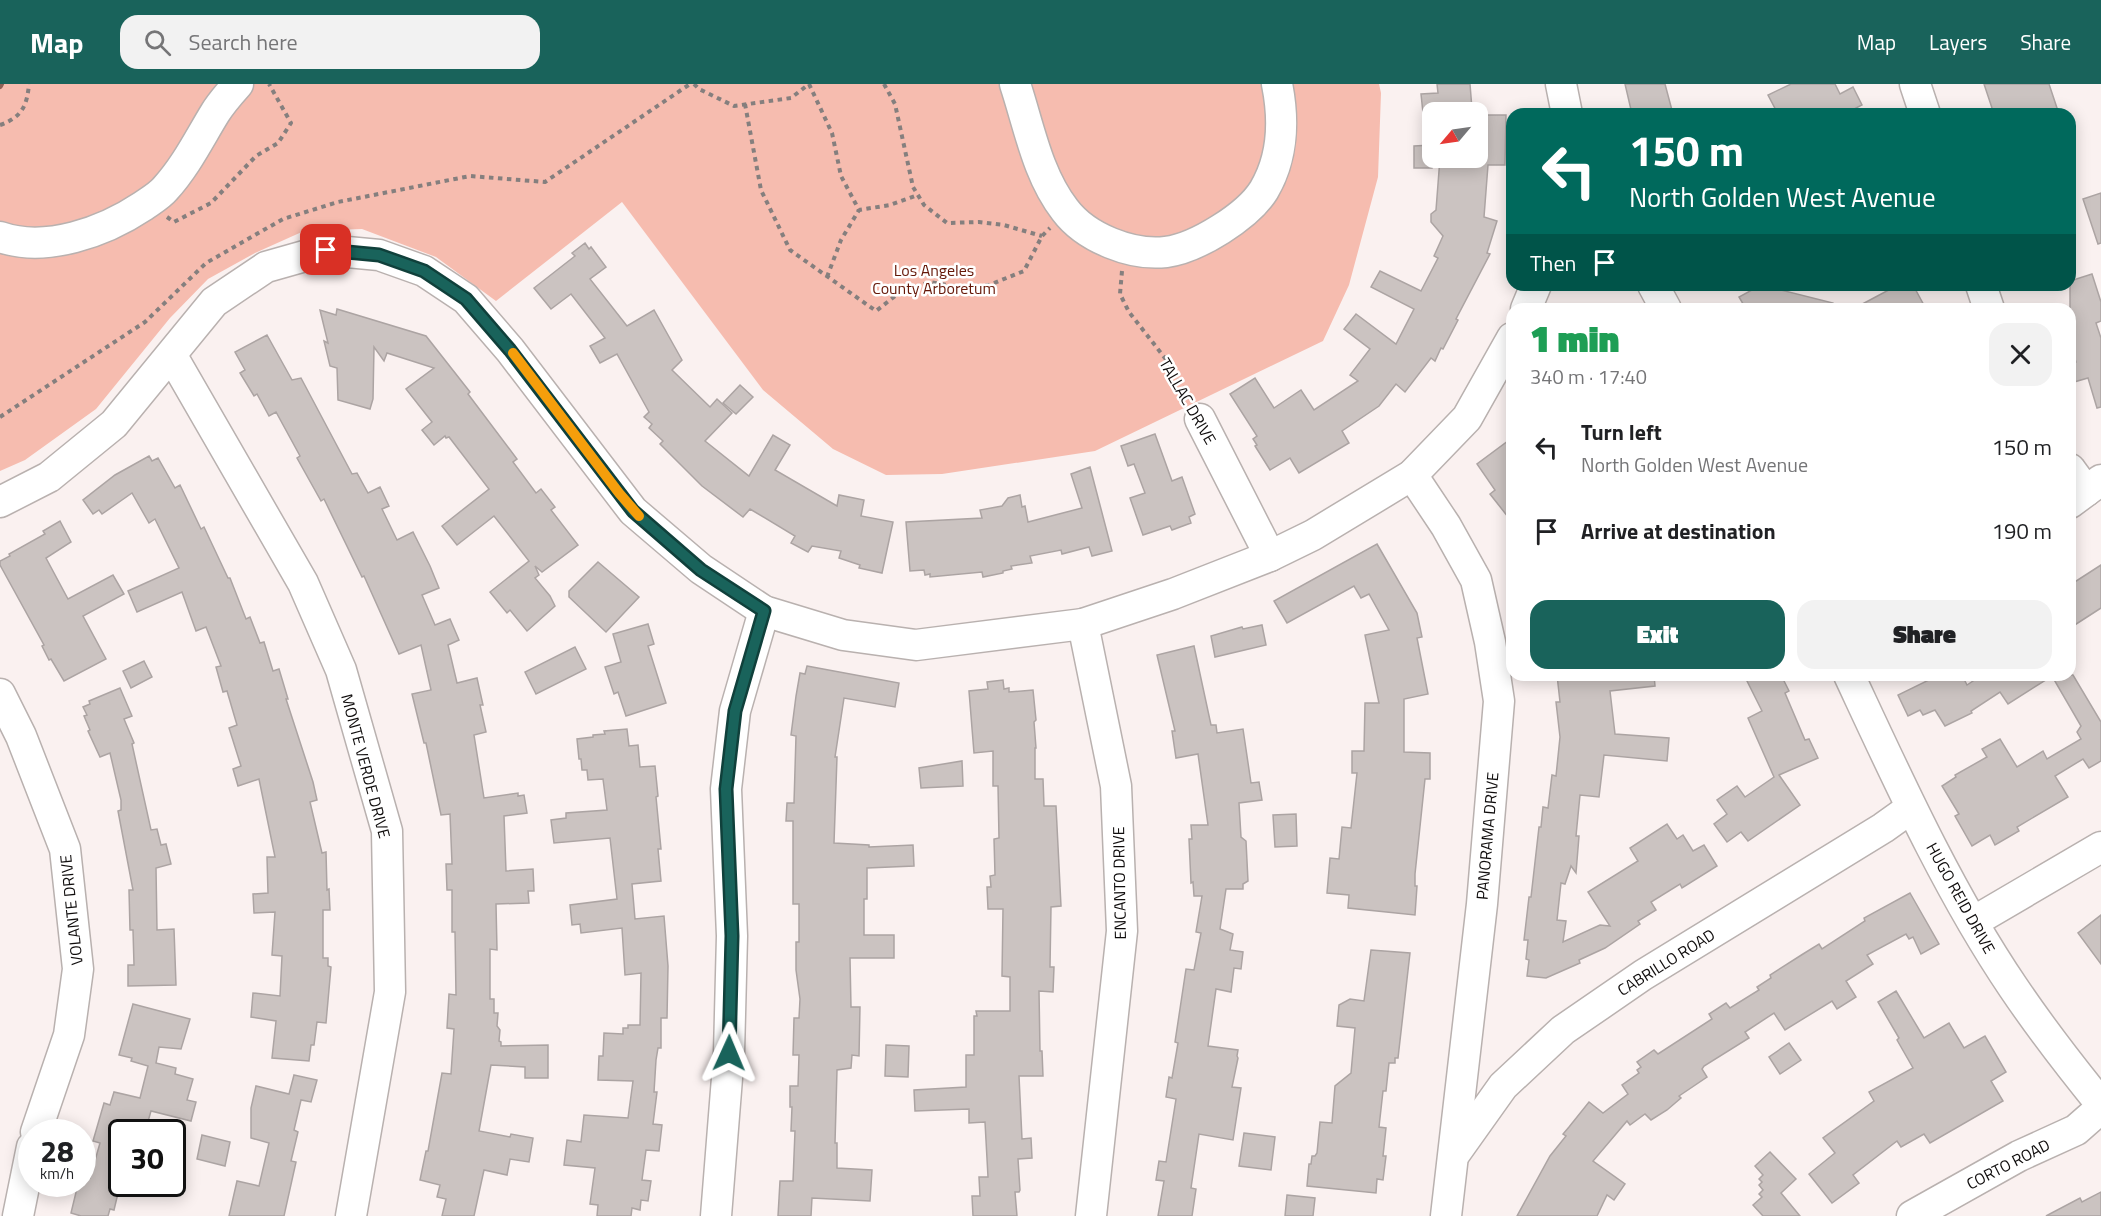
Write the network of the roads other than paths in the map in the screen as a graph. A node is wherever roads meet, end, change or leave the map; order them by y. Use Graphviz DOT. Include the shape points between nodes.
graph roads {
  1 [pos="238,84"];
  2 [pos="1015,84"];
  3 [pos="1277,84"];
  4 [pos="1561,84"];
  5 [pos="1915,84"];
  6 [pos="1566,108"];
  7 [pos="1923,108"];
  8 [pos="0,237"];
  9 [pos="1506,349"];
  10 [pos="172,356"];
  11 [pos="1200,419"];
  12 [pos="1412,475"];
  13 [pos="0,502"];
  14 [pos="1270,555"];
  15 [pos="764,611"];
  16 [pos="1083,624"];
  17 [pos="1852,681"];
  18 [pos="0,694"];
  19 [pos="1911,808"];
  20 [pos="2101,847"];
  21 [pos="1973,922"];
  22 [pos="2101,1106"];
  23 [pos="40,1119"];
  24 [pos="1455,1155"];
  25 [pos="22,1197"];
  26 [pos="18,1216"];
  27 [pos="351,1216"];
  28 [pos="716,1216"];
  29 [pos="1091,1216"];
  30 [pos="1446,1216"];
  31 [pos="1912,1216"];
  1 -- 8 [label="street" via="216,111 183,167 163,192 147,203 91,233 50,242"];
  2 -- 3 [label="street" via="1048,183 1065,211 1094,236 1143,252 1167,252 1221,229 1246,211 1263,190 1276,162 1281,136 1282,106"];
  4 -- 6 [label="street"];
  5 -- 7 [label="street"];
  9 -- 12 [label="street" via="1467,417"];
  10 -- 13 [label="street" via="114,424 49,477"];
  10 -- 15 [label="street" via="214,302 266,267 326,250 379,255 424,271 466,299 510,350 633,511 701,570"];
  10 -- 27 [label="street, MONTE VERDE DRIVE" via="303,583 341,670 387,831 390,992"];
  11 -- 14 [label="street, TALLAC DRIVE"];
  12 -- 14 [label="street" via="1313,535"];
  12 -- 24 [label="street, PANORAMA DRIVE" via="1476,580 1499,701"];
  14 -- 16 [label="street" via="1173,594"];
  15 -- 16 [label="street" via="843,635 916,645"];
  15 -- 28 [label="street" via="735,711 726,789 732,936 730,1029"];
  16 -- 29 [label="street, ENCANTO DRIVE" via="1116,786 1122,931"];
  17 -- 19 [label="street, HUGO REID DRIVE"];
  18 -- 23 [label="street, VOLANTE DRIVE" via="21,736 65,849 78,969 69,1035"];
  19 -- 21 [label="street, HUGO REID DRIVE"];
  19 -- 24 [label="street, CABRILLO ROAD" via="1643,975 1563,1030 1503,1086"];
  20 -- 21 [label="street"];
  21 -- 22 [label="street, HUGO REID DRIVE" via="2012,986"];
  22 -- 31 [label="street, CORTO ROAD" via="2076,1130 2019,1156"];
  24 -- 30 [label="street, PANORAMA DRIVE"];
  25 -- 26 [label="street"];
}
